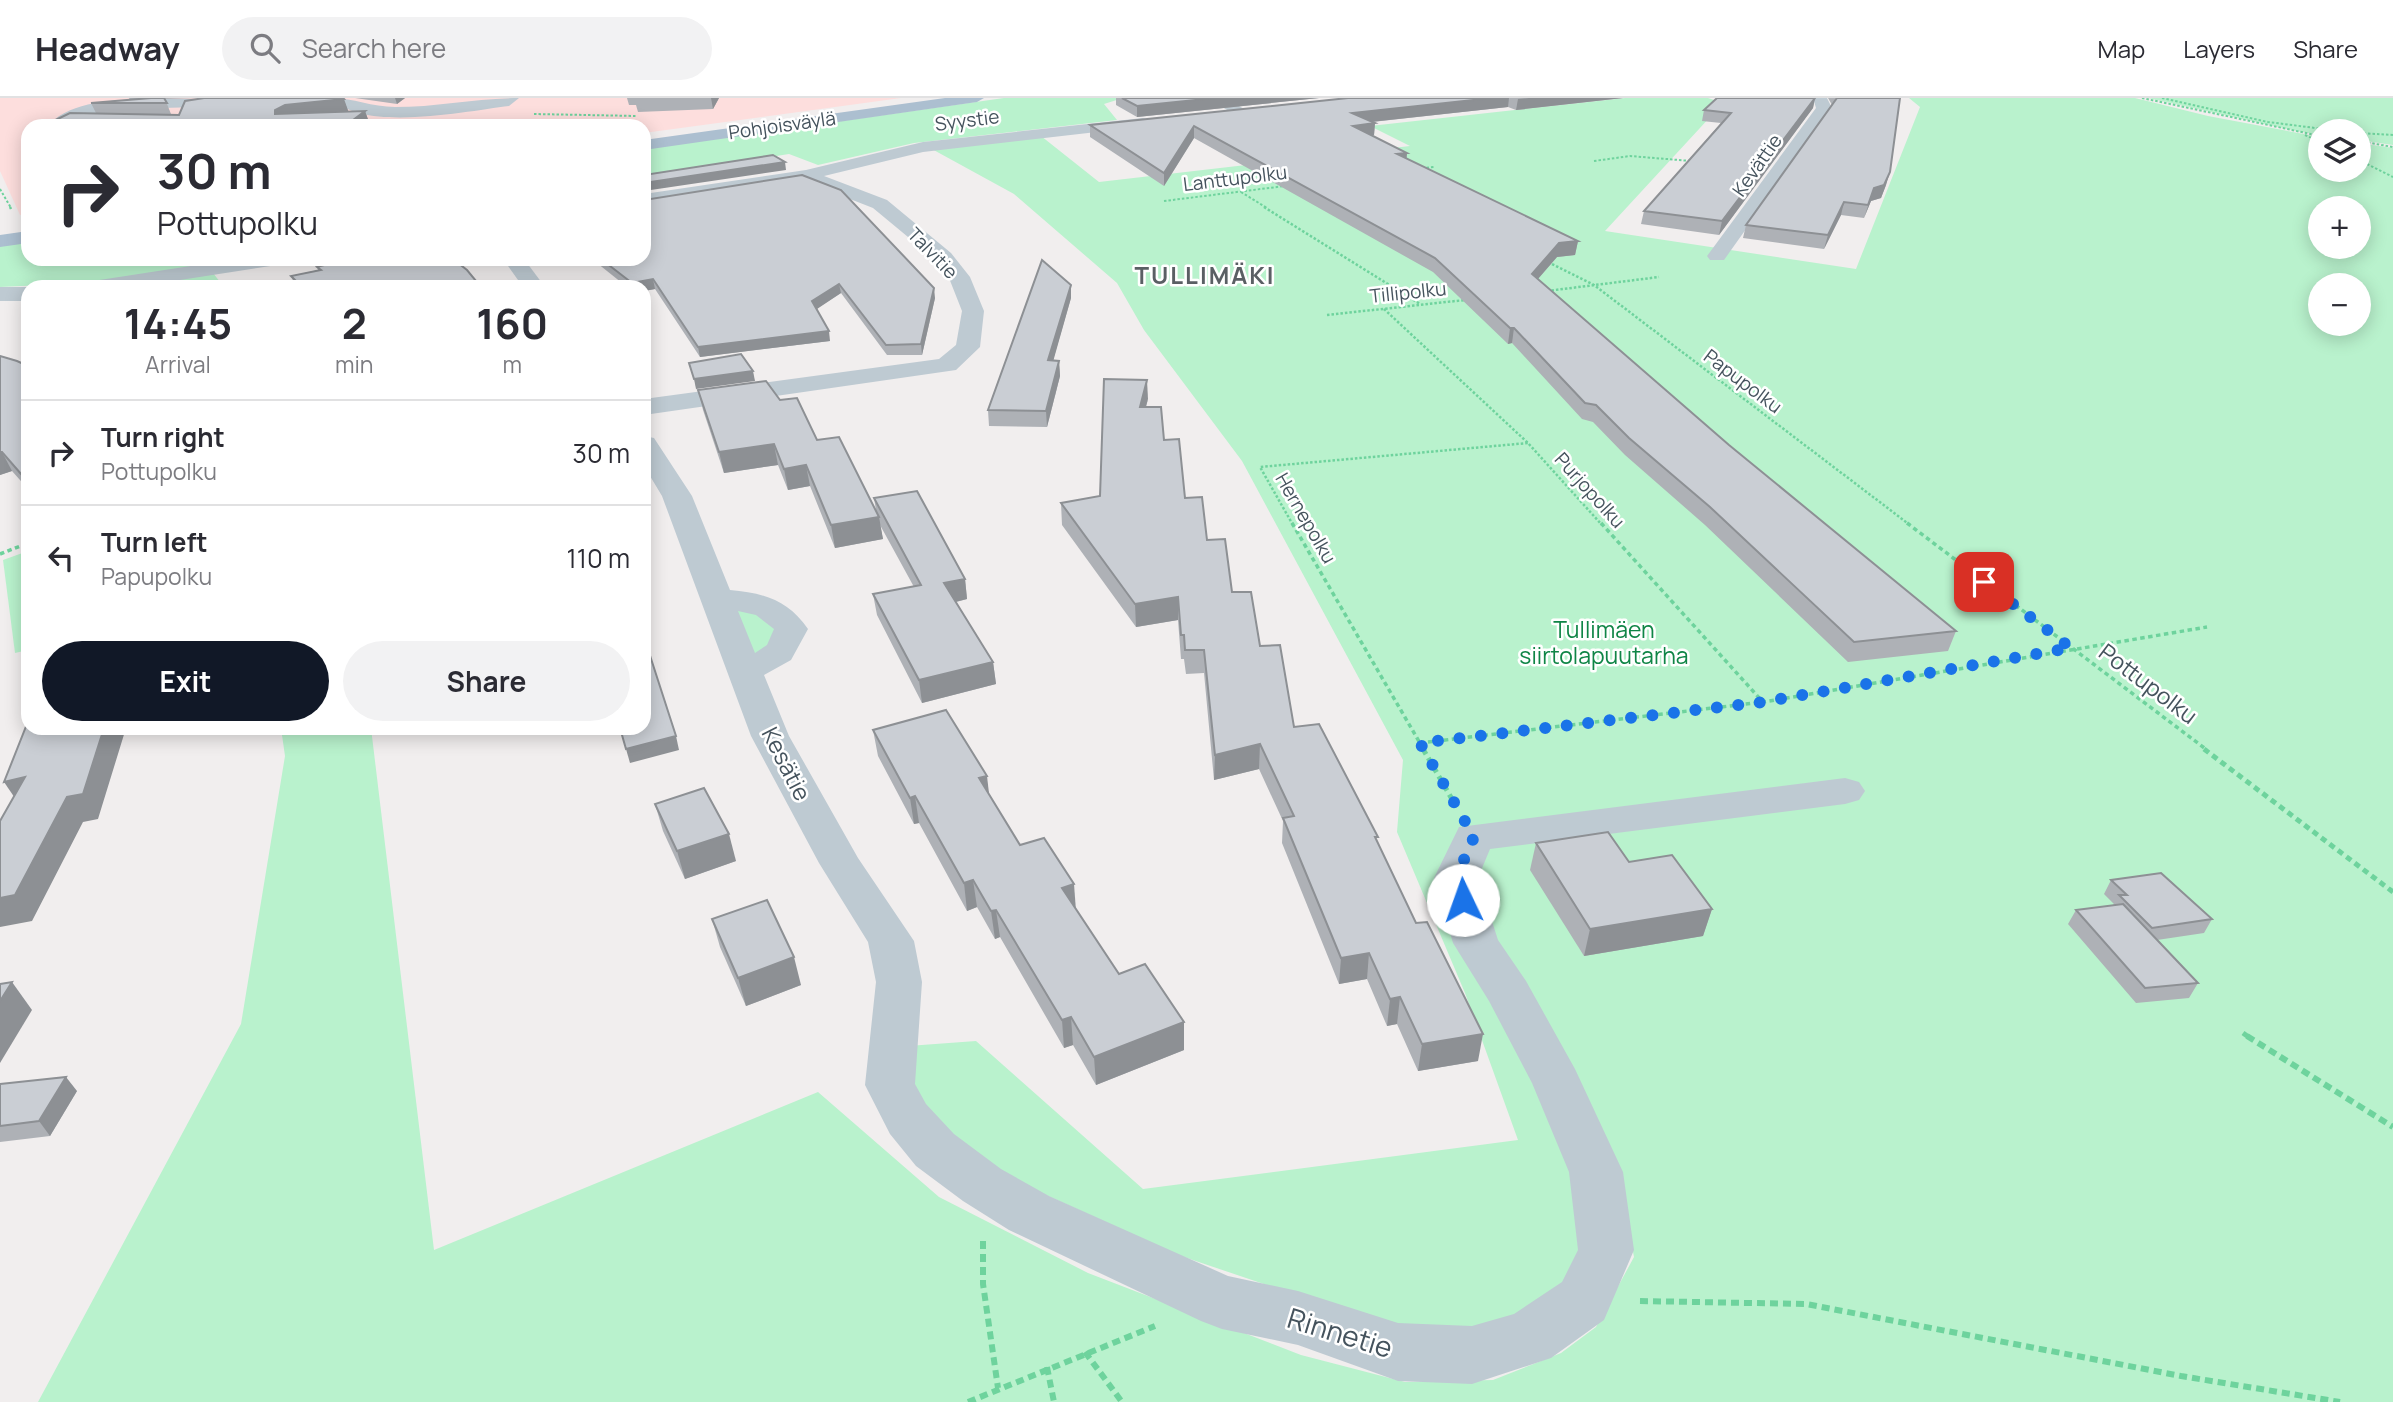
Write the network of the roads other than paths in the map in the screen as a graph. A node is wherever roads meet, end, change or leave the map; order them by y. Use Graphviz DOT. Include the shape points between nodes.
graph roads {
  1 [pos="339,98"];
  2 [pos="512,98"];
  3 [pos="977,98"];
  4 [pos="1213,98"];
  5 [pos="1820,98"];
  6 [pos="217,101"];
  7 [pos="199,103"];
  8 [pos="415,113"];
  9 [pos="1217,115"];
  10 [pos="68,119"];
  11 [pos="182,119"];
  12 [pos="359,119"];
  13 [pos="1164,121"];
  14 [pos="651,144"];
  15 [pos="806,174"];
  16 [pos="651,199"];
  17 [pos="21,223"];
  18 [pos="0,232"];
  19 [pos="21,238"];
  20 [pos="0,241"];
  21 [pos="1717,256"];
  22 [pos="231,266"];
  23 [pos="139,280"];
  24 [pos="0,294"];
  25 [pos="21,294"];
  26 [pos="651,406"];
  27 [pos="651,455"];
  28 [pos="716,599"];
  29 [pos="744,670"];
  30 [pos="1845,791"];
  31 [pos="890,1085"];
  1 -- 8 [label="street" via="354,107"];
  2 -- 8 [label="street"];
  3 -- 14 [label="main road, Pohjoisväylä"];
  4 -- 9 [label="street" via="1250,112"];
  5 -- 21 [label="street, Kevättie" via="1824,108"];
  6 -- 7 [label="street"];
  7 -- 10 [label="street" via="112,106"];
  7 -- 11 [label="street" via="180,111"];
  8 -- 12 [label="street"];
  13 -- 15 [label="street, Syystie" via="923,147"];
  15 -- 16 [label="street"];
  15 -- 26 [label="street, Talvitie" via="880,204 944,257 959,277 972,311 968,347 947,365 917,372"];
  17 -- 18 [label="main road"];
  19 -- 20 [label="main road"];
  22 -- 23 [label="street"];
  24 -- 25 [label="street"];
  27 -- 28 [label="street, Kesätie" via="677,496"];
  28 -- 29 [label="street, Kesätie"];
  28 -- 29 [label="street" via="758,603 781,614 791,629 774,660"];
  29 -- 31 [label="street, Kesätie" via="796,787 891,942 899,982"];
  30 -- 31 [label="street, Rinnetie" via="1474,837 1456,878 1476,943 1509,993 1557,1083 1597,1172 1606,1250 1583,1300 1530,1338 1472,1355 1398,1352 1298,1318 1222,1302 1041,1219 982,1185 935,1150 908,1119"];
}
